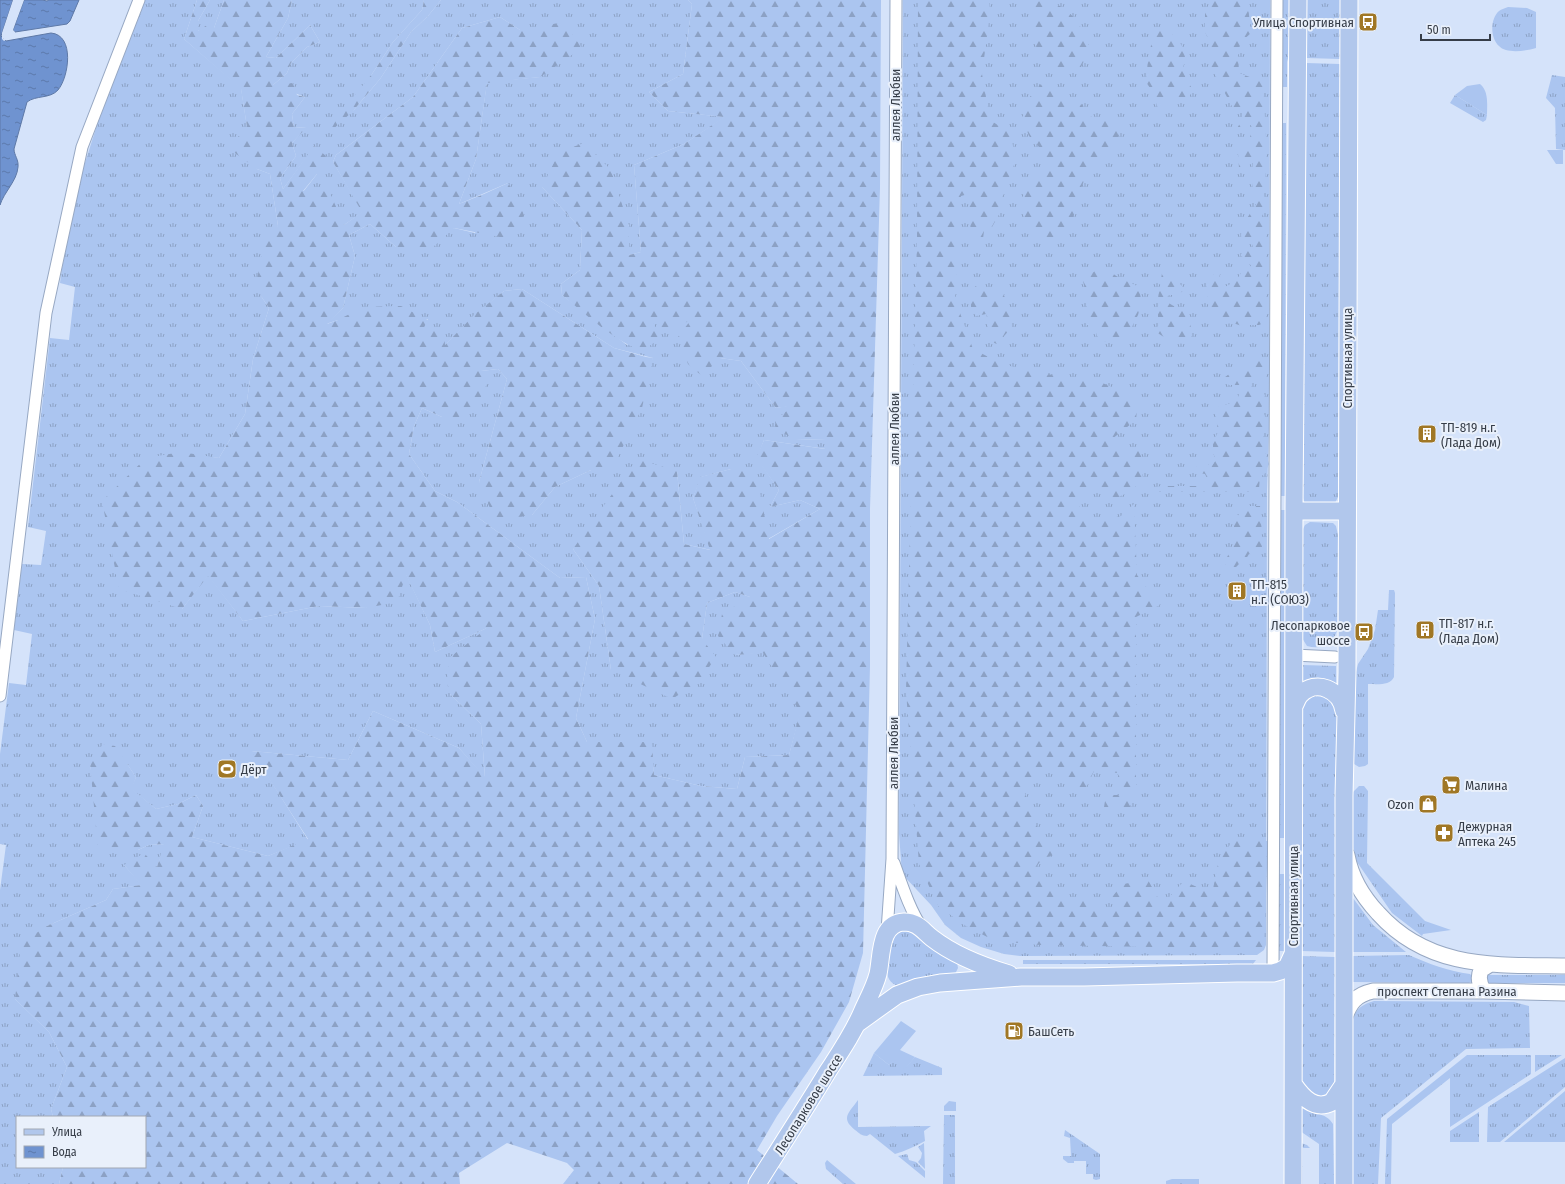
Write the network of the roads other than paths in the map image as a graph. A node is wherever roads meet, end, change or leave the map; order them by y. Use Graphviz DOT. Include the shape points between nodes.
graph roads {
  1 [pos="139,0"];
  2 [pos="896,0"];
  3 [pos="1277,0"];
  4 [pos="1298,0"];
  5 [pos="1349,0"];
  6 [pos="1294,510"];
  7 [pos="1347,511"];
  8 [pos="1294,655"];
  9 [pos="1335,657"];
  10 [pos="0,696"];
  11 [pos="1294,706"];
  12 [pos="1345,717"];
  13 [pos="1344,836"];
  14 [pos="892,859"];
  15 [pos="923,928"];
  16 [pos="887,931"];
  17 [pos="1293,954"];
  18 [pos="961,956"];
  19 [pos="1489,965"];
  20 [pos="1565,966"];
  21 [pos="1272,973"];
  22 [pos="878,974"];
  23 [pos="1021,977"];
  24 [pos="955,982"];
  25 [pos="1484,991"];
  26 [pos="1565,993"];
  27 [pos="897,995"];
  28 [pos="1293,996"];
  29 [pos="1344,1019"];
  30 [pos="858,1023"];
  31 [pos="1344,1084"];
  32 [pos="1294,1085"];
  33 [pos="757,1184"];
  34 [pos="1293,1184"];
  35 [pos="1344,1184"];
  1 -- 10 [label="street" via="82,147 46,313"];
  2 -- 14 [label="street, аллея Любви"];
  3 -- 21 [label="street"];
  4 -- 6 [label="main road, Спортивная улица"];
  5 -- 7 [label="main road, Спортивная улица"];
  6 -- 7 [label="main road"];
  6 -- 8 [label="main road, Спортивная улица"];
  7 -- 12 [label="main road, Спортивная улица"];
  8 -- 9 [label="street"];
  8 -- 11 [label="main road, Спортивная улица"];
  11 -- 12 [label="main road, Спортивная улица" via="1307,690 1314,687 1329,689 1344,705"];
  11 -- 17 [label="main road, Спортивная улица"];
  12 -- 13 [label="main road, Спортивная улица"];
  13 -- 19 [label="main road, проспект Степана Разина" via="1348,860 1362,894 1388,924 1416,945 1457,960"];
  13 -- 29 [label="main road, Спортивная улица"];
  14 -- 15 [label="street, аллея Любви" via="906,898"];
  14 -- 16 [label="street, аллея Любви"];
  15 -- 16 [label="main road" via="904,922"];
  15 -- 18 [label="main road" via="937,942"];
  16 -- 22 [label="main road, Лесопарковое шоссе" via="883,940"];
  17 -- 21 [label="main road" via="1287,967 1280,972"];
  17 -- 28 [label="main road, Спортивная улица"];
  18 -- 23 [label="main road" via="985,967"];
  18 -- 24 [label="main road" via="965,962 964,975"];
  19 -- 20 [label="main road, проспект Степана Разина"];
  19 -- 25 [label="main road" via="1481,970 1479,976"];
  21 -- 23 [label="main road"];
  21 -- 28 [label="main road" via="1286,982"];
  22 -- 27 [label="main road" via="882,989 886,993"];
  22 -- 30 [label="main road, Лесопарковое шоссе"];
  23 -- 24 [label="main road, Лесопарковое шоссе"];
  24 -- 27 [label="main road, Лесопарковое шоссе" via="918,987"];
  25 -- 26 [label="main road, проспект Степана Разина"];
  25 -- 29 [label="main road, проспект Степана Разина" via="1363,993 1350,1006"];
  27 -- 30 [label="main road, Лесопарковое шоссе"];
  28 -- 32 [label="main road, Спортивная улица"];
  29 -- 31 [label="main road, Спортивная улица"];
  30 -- 33 [label="main road, Лесопарковое шоссе"];
  31 -- 32 [label="main road" via="1332,1102 1322,1105 1314,1105 1308,1101"];
  31 -- 35 [label="main road, Спортивная улица"];
  32 -- 34 [label="main road, Спортивная улица"];
}
